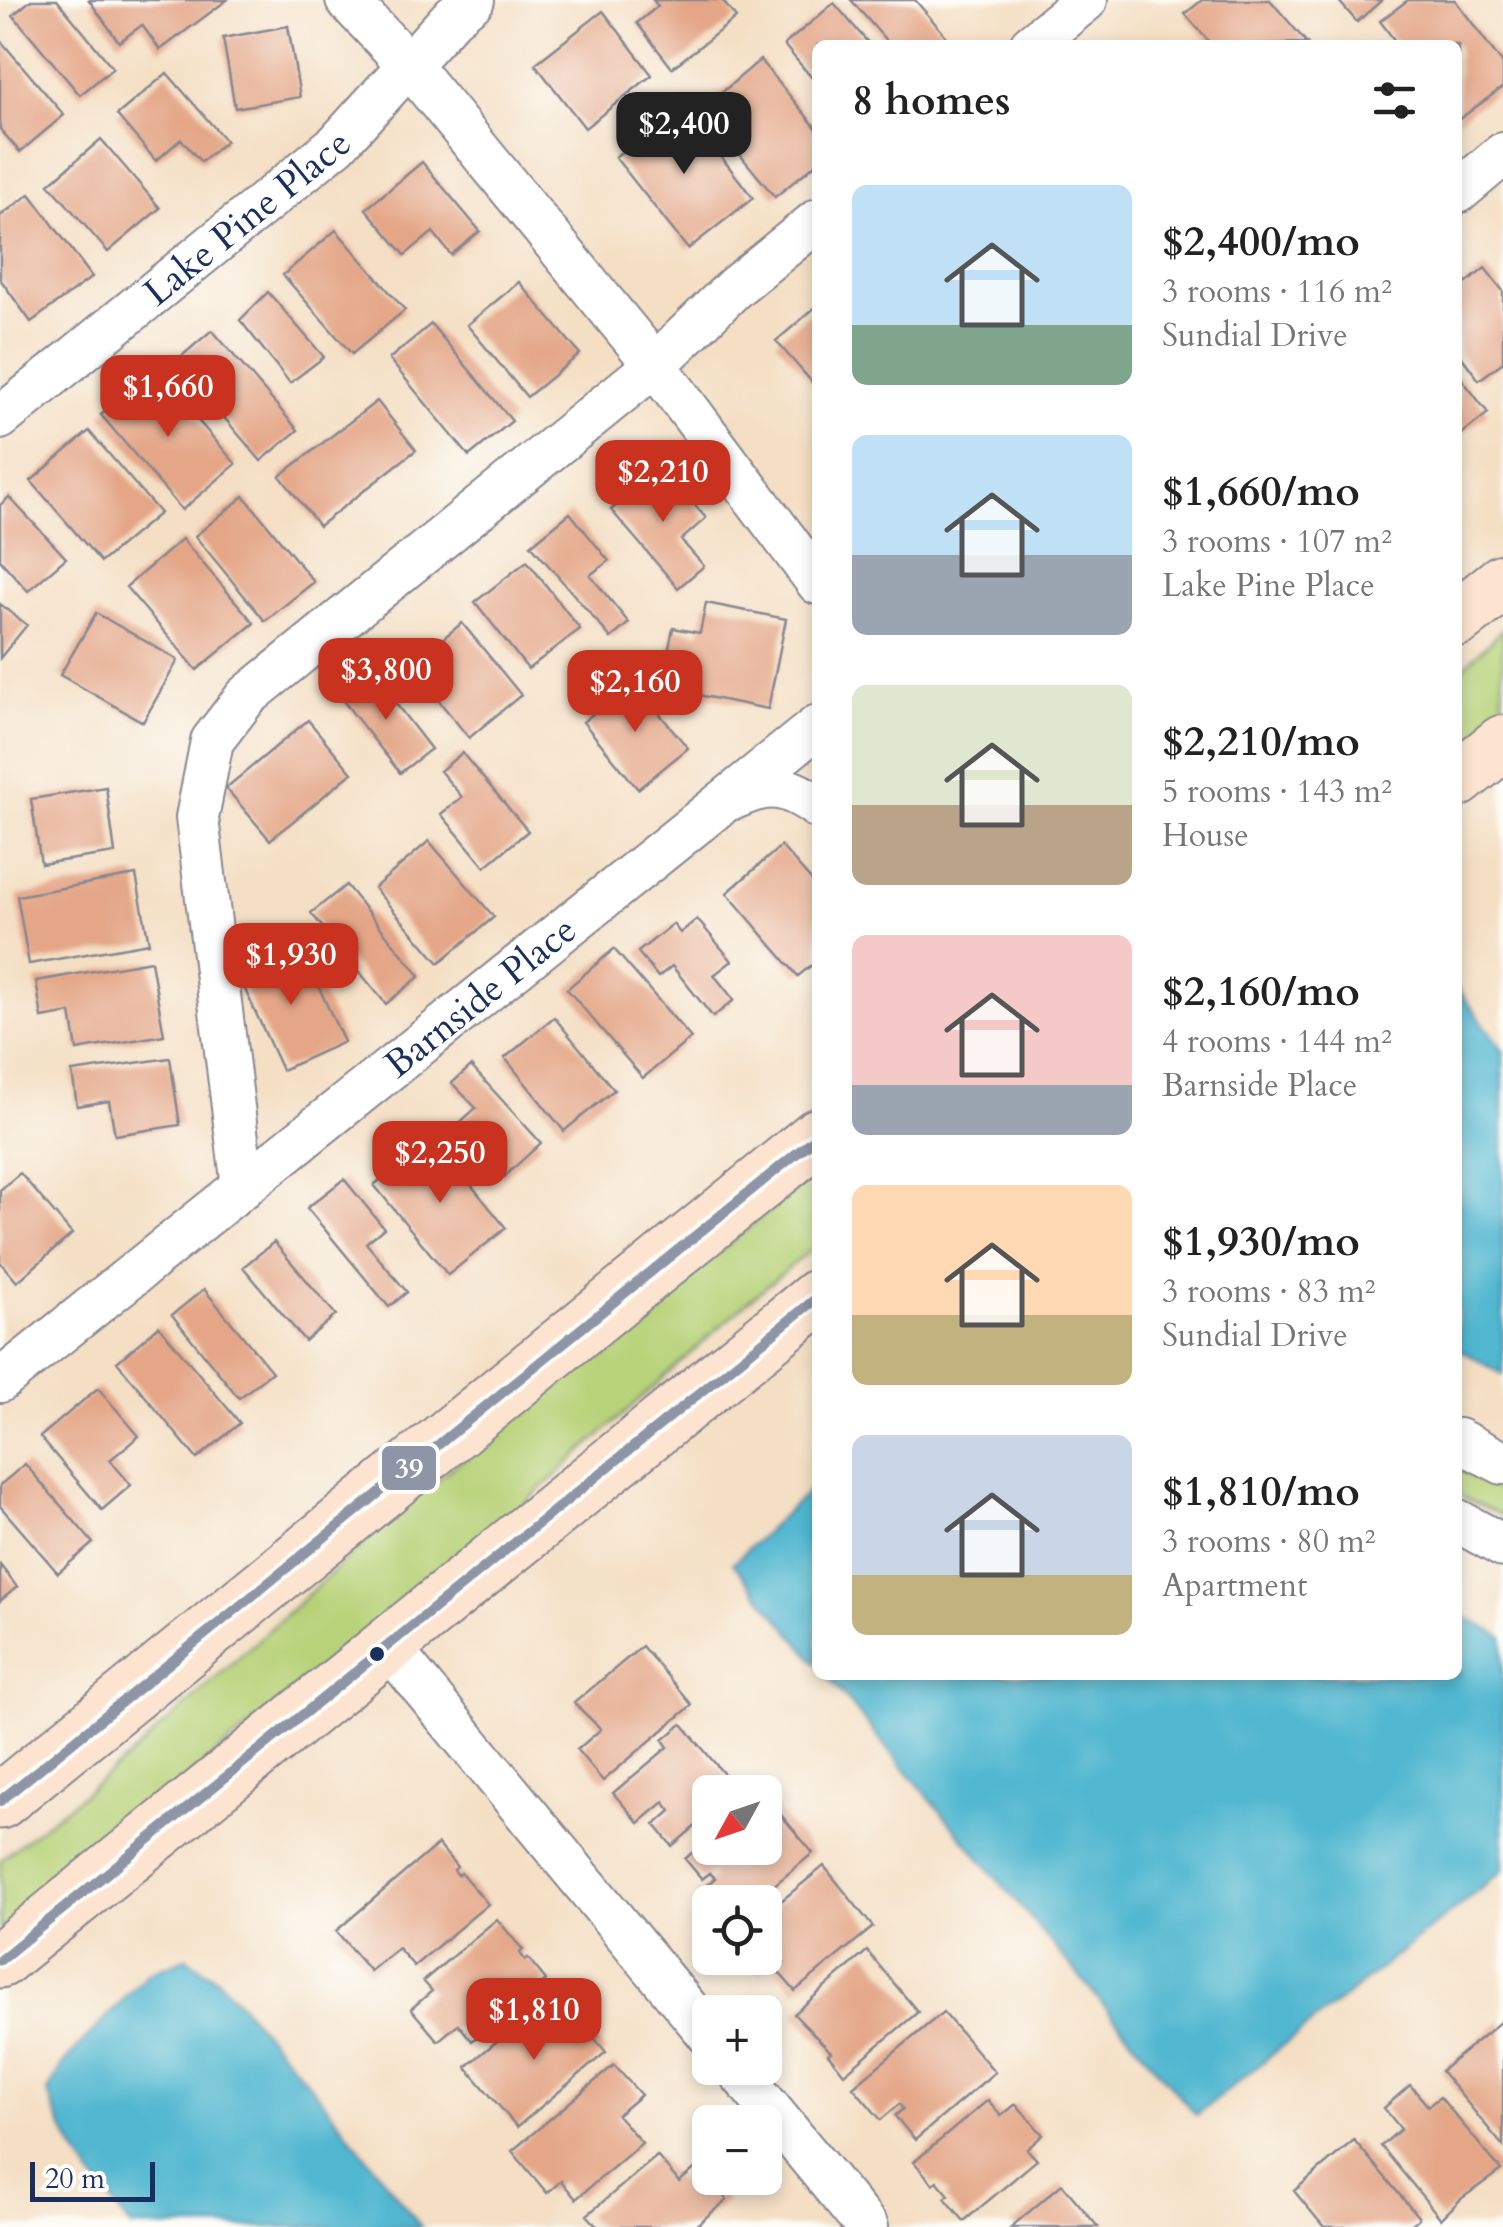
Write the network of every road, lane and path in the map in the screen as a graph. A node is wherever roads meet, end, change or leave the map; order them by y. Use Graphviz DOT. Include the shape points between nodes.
graph roads {
  1 [pos="346,0"];
  2 [pos="473,0"];
  3 [pos="1086,0"];
  4 [pos="1037,40"];
  5 [pos="410,66"];
  6 [pos="1503,154"];
  7 [pos="1462,189"];
  8 [pos="812,225"];
  9 [pos="655,366"];
  10 [pos="0,418"];
  11 [pos="812,574"];
  12 [pos="1503,582"];
  13 [pos="1462,615"];
  14 [pos="812,731"];
  15 [pos="1503,742"];
  16 [pos="1462,776"];
  17 [pos="812,803"];
  18 [pos="715,807"];
  19 [pos="812,1141"];
  20 [pos="243,1186"];
  21 [pos="812,1302"];
  22 [pos="0,1380"];
  23 [pos="1462,1442"];
  24 [pos="1503,1463"];
  25 [pos="1462,1523"];
  26 [pos="1503,1546"];
  27 [pos="388,1646"];
  28 [pos="0,1801"];
  29 [pos="0,1960"];
  30 [pos="692,2014"];
  31 [pos="750,2085"];
  32 [pos="867,2227"];
  1 -- 5 [label="street"];
  2 -- 5 [label="street, Lake Pine Place"];
  3 -- 4 [label="street"];
  5 -- 9 [label="street"];
  5 -- 10 [label="street, Lake Pine Place" via="336,144"];
  6 -- 7 [label="street"];
  8 -- 9 [label="street" via="735,287"];
  9 -- 11 [label="street"];
  9 -- 20 [label="street" via="246,697 212,741 197,818"];
  12 -- 13 [label="main road"];
  14 -- 18 [label="street, Barnside Place"];
  15 -- 16 [label="main road"];
  17 -- 18 [label="street" via="790,789 758,787"];
  18 -- 20 [label="street, Barnside Place"];
  19 -- 28 [label="main road"];
  20 -- 22 [label="street, Barnside Place"];
  21 -- 27 [label="main road"];
  23 -- 24 [label="street"];
  25 -- 26 [label="street"];
  27 -- 29 [label="main road"];
  27 -- 30 [label="street"];
  31 -- 32 [label="street"];
}
